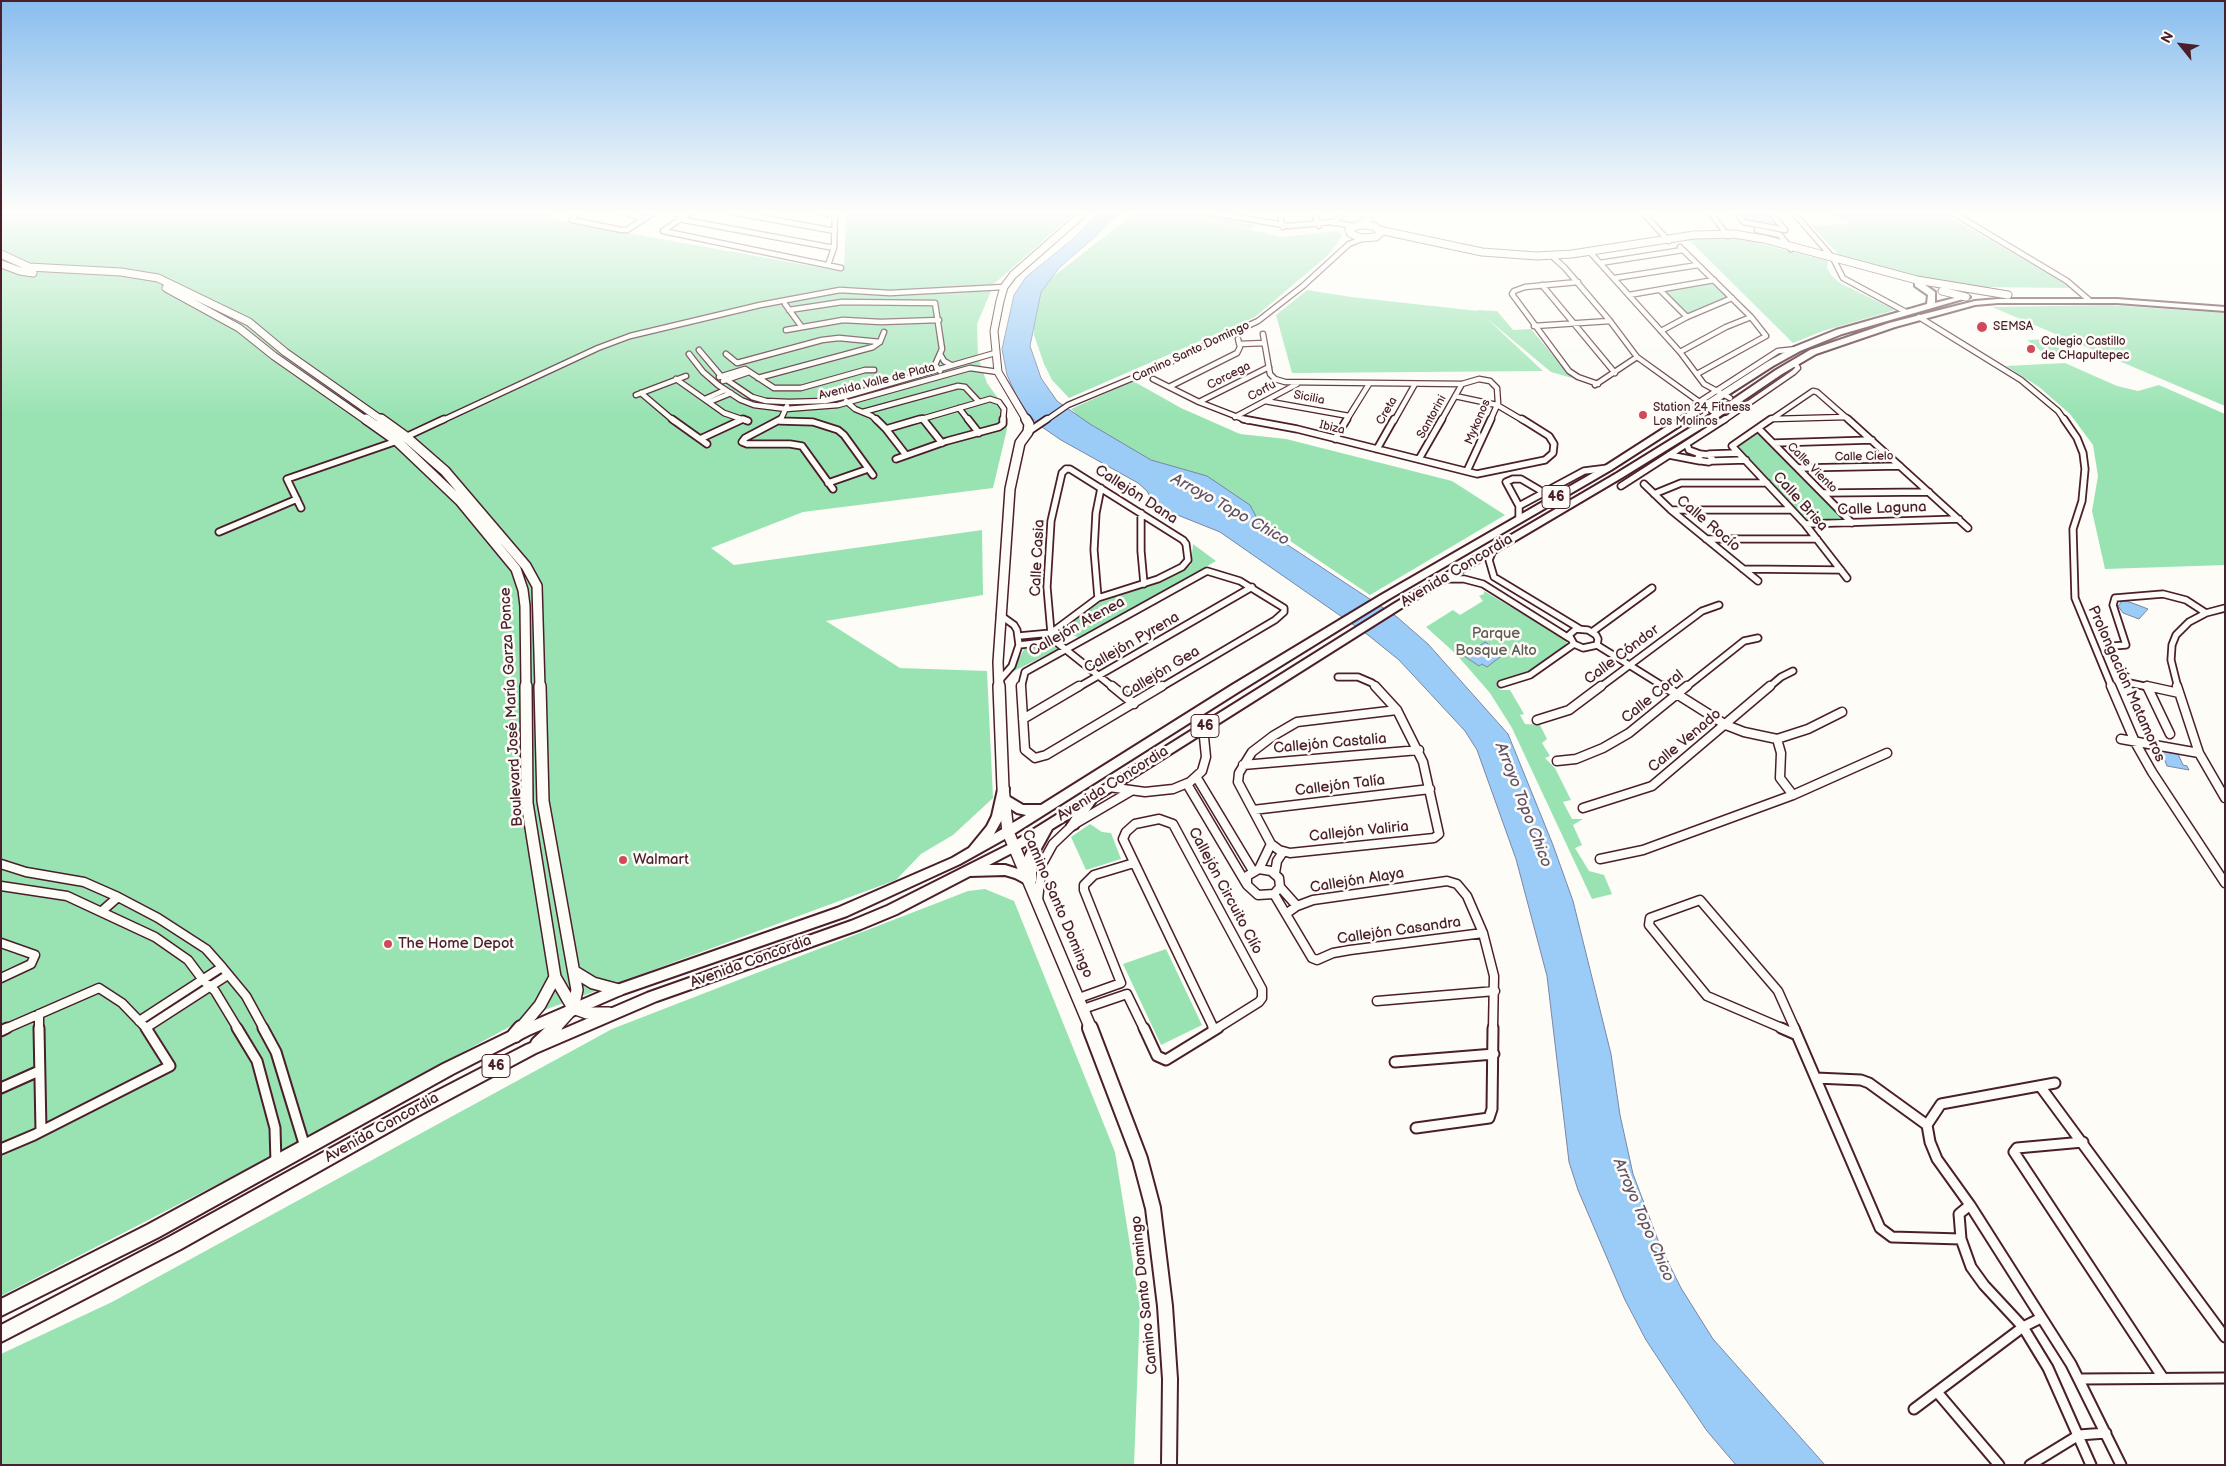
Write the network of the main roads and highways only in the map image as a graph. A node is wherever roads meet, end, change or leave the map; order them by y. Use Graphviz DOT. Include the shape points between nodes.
graph roads {
  1 [pos="1918,284"];
  2 [pos="1966,297"];
  3 [pos="1998,301"];
  4 [pos="2225,302"];
  5 [pos="1931,305"];
  6 [pos="2225,309"];
  7 [pos="1906,312"];
  8 [pos="1869,332"];
  9 [pos="1760,384"];
  10 [pos="1725,393"];
  11 [pos="1706,409"];
  12 [pos="1399,605"];
  13 [pos="1358,632"];
  14 [pos="1068,794"];
  15 [pos="1094,797"];
  16 [pos="1045,809"];
  17 [pos="1053,822"];
  18 [pos="1073,825"];
  19 [pos="1011,839"];
  20 [pos="964,865"];
  21 [pos="948,881"];
  22 [pos="1,1308"];
  23 [pos="1,1334"];
  1 -- 5 [label="main road" via="1932,294"];
  2 -- 3 [label="main road"];
  2 -- 4 [label="main road, Avenida Concordia / 46" via="2083,294"];
  2 -- 5 [label="main road, Avenida Concordia / 46"];
  3 -- 6 [label="main road, Avenida Concordia / 46" via="2090,300"];
  3 -- 8 [label="main road, Avenida Concordia / 46" via="1962,306"];
  5 -- 7 [label="main road, Avenida Concordia / 46"];
  7 -- 8 [label="main road" via="1910,318"];
  7 -- 10 [label="main road, Avenida Concordia / 46" via="1839,332 1797,349"];
  8 -- 9 [label="main road, Avenida Concordia / 46" via="1794,362"];
  9 -- 10 [label="main road"];
  9 -- 11 [label="main road, Avenida Concordia / 46"];
  10 -- 11 [label="main road, Avenida Concordia / 46"];
  11 -- 12 [label="main road, Avenida Concordia / 46" via="1701,425"];
  11 -- 14 [label="main road, Avenida Concordia / 46" via="1386,597"];
  12 -- 13 [label="main road, Avenida Concordia / 46"];
  13 -- 15 [label="main road, Avenida Concordia / 46"];
  14 -- 16 [label="main road, Avenida Concordia / 46"];
  14 -- 19 [label="main road" via="1060,806"];
  15 -- 17 [label="main road, Avenida Concordia / 46"];
  15 -- 18 [label="main road"];
  16 -- 19 [label="main road, Avenida Concordia / 46"];
  16 -- 20 [label="main road" via="1021,810 1004,793 991,829"];
  17 -- 19 [label="main road, Avenida Concordia / 46"];
  17 -- 20 [label="main road" via="1032,851 1030,881 1005,870"];
  19 -- 20 [label="main road, Avenida Concordia / 46"];
  19 -- 21 [label="main road"];
  20 -- 21 [label="main road, Avenida Concordia / 46"];
  20 -- 22 [label="main road, Avenida Concordia / 46" via="573,1008 448,1069 144,1235"];
  21 -- 23 [label="main road, Avenida Concordia / 46" via="856,925 615,1012 531,1049"];
}
